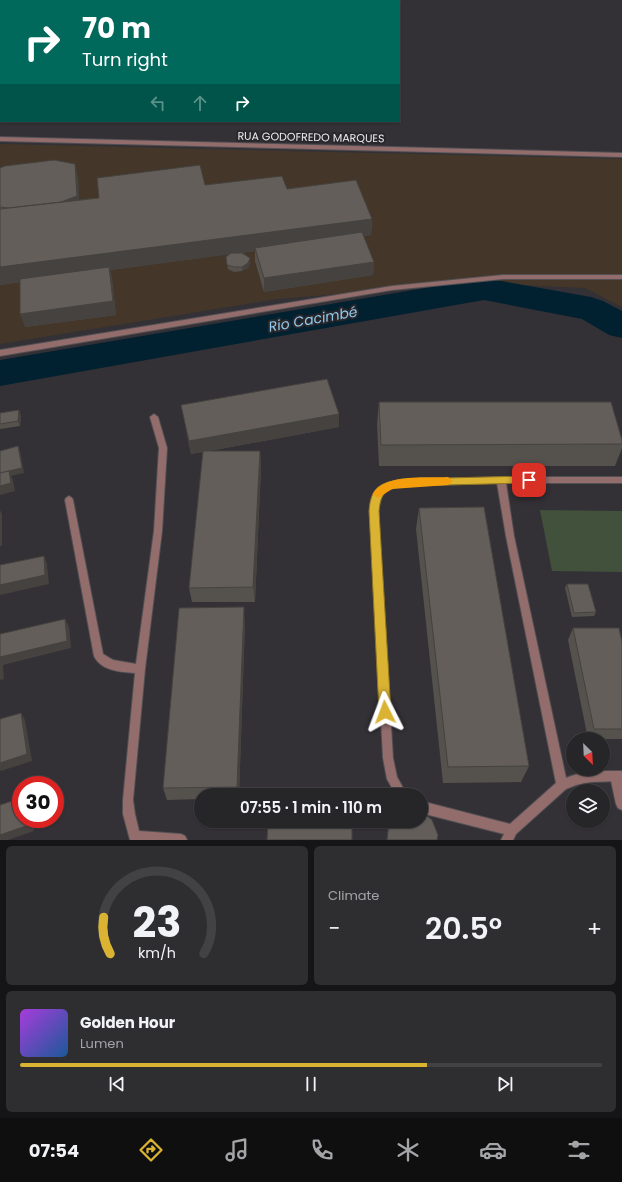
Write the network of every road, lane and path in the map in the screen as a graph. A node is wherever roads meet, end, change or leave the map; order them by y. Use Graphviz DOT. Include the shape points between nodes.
graph roads {
  1 [pos="0,139"];
  2 [pos="622,155"];
  3 [pos="622,277"];
  4 [pos="0,353"];
  5 [pos="154,417"];
  6 [pos="501,480"];
  7 [pos="622,480"];
  8 [pos="69,500"];
  9 [pos="140,669"];
  10 [pos="619,776"];
  11 [pos="562,785"];
  12 [pos="398,788"];
  13 [pos="622,804"];
  14 [pos="428,809"];
  15 [pos="510,835"];
  16 [pos="136,838"];
  17 [pos="181,840"];
  1 -- 2 [label="street, RUA GODOFREDO MARQUES"];
  3 -- 4 [label="street" via="503,277 392,288"];
  5 -- 9 [label="street" via="163,448 158,531"];
  6 -- 7 [label="street"];
  6 -- 11 [label="street" via="510,536"];
  6 -- 12 [label="street" via="403,483 380,490 375,499 388,758 392,779"];
  8 -- 9 [label="street" via="99,656 103,662 110,665"];
  9 -- 16 [label="street" via="128,800"];
  10 -- 11 [label="street" via="582,777"];
  10 -- 13 [label="street"];
  11 -- 15 [label="street"];
  14 -- 15 [label="street"];
  16 -- 17 [label="street"];
}
